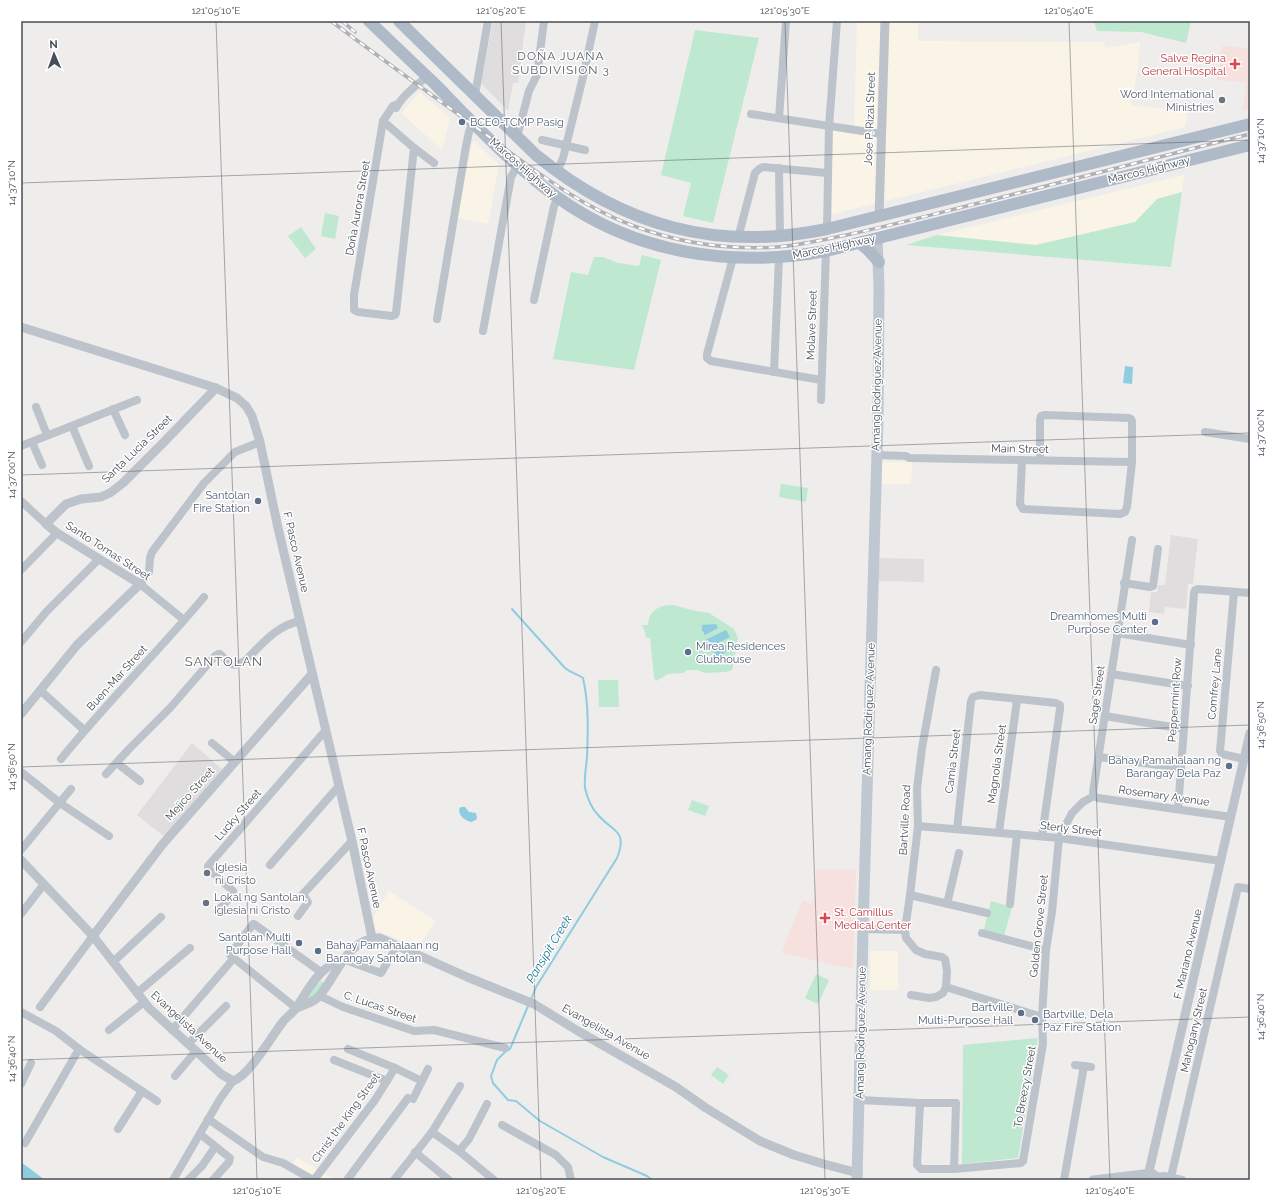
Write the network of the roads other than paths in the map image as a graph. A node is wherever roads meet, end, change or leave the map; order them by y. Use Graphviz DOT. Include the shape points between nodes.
graph roads {
  1 [pos="369,21"];
  2 [pos="399,21"];
  3 [pos="488,21"];
  4 [pos="544,21"];
  5 [pos="595,21"];
  6 [pos="786,21"];
  7 [pos="837,21"];
  8 [pos="885,21"];
  9 [pos="438,60"];
  10 [pos="447,68"];
  11 [pos="428,78"];
  12 [pos="475,95"];
  13 [pos="751,114"];
  14 [pos="779,118"];
  15 [pos="383,122"];
  16 [pos="472,123"];
  17 [pos="1250,124"];
  18 [pos="829,126"];
  19 [pos="882,134"];
  20 [pos="517,137"];
  21 [pos="542,140"];
  22 [pos="1250,145"];
  23 [pos="566,146"];
  24 [pos="414,148"];
  25 [pos="585,150"];
  26 [pos="434,164"];
  27 [pos="517,166"];
  28 [pos="778,168"];
  29 [pos="557,172"];
  30 [pos="1056,172"];
  31 [pos="827,173"];
  32 [pos="1062,192"];
  33 [pos="558,198"];
  34 [pos="879,217"];
  35 [pos="826,229"];
  36 [pos="780,236"];
  37 [pos="732,237"];
  38 [pos="877,238"];
  39 [pos="860,243"];
  40 [pos="826,251"];
  41 [pos="728,258"];
  42 [pos="779,258"];
  43 [pos="879,262"];
  44 [pos="534,300"];
  45 [pos="437,319"];
  46 [pos="21,327"];
  47 [pos="483,331"];
  48 [pos="774,372"];
  49 [pos="821,380"];
  50 [pos="216,388"];
  51 [pos="137,400"];
  52 [pos="821,400"];
  53 [pos="36,407"];
  54 [pos="113,409"];
  55 [pos="72,426"];
  56 [pos="1205,432"];
  57 [pos="47,435"];
  58 [pos="125,435"];
  59 [pos="1250,439"];
  60 [pos="32,442"];
  61 [pos="260,442"];
  62 [pos="21,446"];
  63 [pos="876,457"];
  64 [pos="1022,460"];
  65 [pos="1040,460"];
  66 [pos="1132,462"];
  67 [pos="42,465"];
  68 [pos="89,466"];
  69 [pos="21,501"];
  70 [pos="46,524"];
  71 [pos="57,533"];
  72 [pos="1132,540"];
  73 [pos="1158,549"];
  74 [pos="99,559"];
  75 [pos="22,568"];
  76 [pos="1124,583"];
  77 [pos="140,584"];
  78 [pos="1234,592"];
  79 [pos="1250,593"];
  80 [pos="204,597"];
  81 [pos="184,620"];
  82 [pos="300,620"];
  83 [pos="1117,633"];
  84 [pos="21,642"];
  85 [pos="1191,645"];
  86 [pos="936,670"];
  87 [pos="312,674"];
  88 [pos="1111,674"];
  89 [pos="1188,686"];
  90 [pos="41,691"];
  91 [pos="1017,700"];
  92 [pos="21,714"];
  93 [pos="1105,716"];
  94 [pos="1184,729"];
  95 [pos="84,730"];
  96 [pos="325,731"];
  97 [pos="1250,733"];
  98 [pos="212,743"];
  99 [pos="1099,757"];
  100 [pos="61,759"];
  101 [pos="1244,759"];
  102 [pos="235,762"];
  103 [pos="117,763"];
  104 [pos="1181,768"];
  105 [pos="21,772"];
  106 [pos="106,774"];
  107 [pos="140,781"];
  108 [pos="338,787"];
  109 [pos="71,789"];
  110 [pos="1094,796"];
  111 [pos="60,803"];
  112 [pos="1178,809"];
  113 [pos="1231,817"];
  114 [pos="918,826"];
  115 [pos="957,829"];
  116 [pos="999,832"];
  117 [pos="1017,834"];
  118 [pos="109,836"];
  119 [pos="1042,836"];
  120 [pos="1059,838"];
  121 [pos="352,841"];
  122 [pos="21,850"];
  123 [pos="959,853"];
  124 [pos="21,860"];
  125 [pos="1221,861"];
  126 [pos="270,865"];
  127 [pos="44,884"];
  128 [pos="1250,888"];
  129 [pos="910,895"];
  130 [pos="947,904"];
  131 [pos="1010,904"];
  132 [pos="217,912"];
  133 [pos="986,913"];
  134 [pos="21,914"];
  135 [pos="298,916"];
  136 [pos="161,917"];
  137 [pos="863,929"];
  138 [pos="905,930"];
  139 [pos="982,933"];
  140 [pos="93,936"];
  141 [pos="372,938"];
  142 [pos="397,946"];
  143 [pos="190,948"];
  144 [pos="1046,950"];
  145 [pos="233,958"];
  146 [pos="343,959"];
  147 [pos="113,962"];
  148 [pos="321,972"];
  149 [pos="946,987"];
  150 [pos="137,993"];
  151 [pos="911,995"];
  152 [pos="320,996"];
  153 [pos="144,1002"];
  154 [pos="226,1006"];
  155 [pos="40,1007"];
  156 [pos="296,1008"];
  157 [pos="21,1012"];
  158 [pos="1042,1017"];
  159 [pos="109,1030"];
  160 [pos="172,1030"];
  161 [pos="188,1044"];
  162 [pos="505,1048"];
  163 [pos="79,1049"];
  164 [pos="348,1049"];
  165 [pos="196,1051"];
  166 [pos="334,1060"];
  167 [pos="31,1063"];
  168 [pos="1075,1064"];
  169 [pos="395,1068"];
  170 [pos="428,1070"];
  171 [pos="175,1076"];
  172 [pos="233,1081"];
  173 [pos="387,1081"];
  174 [pos="422,1082"];
  175 [pos="21,1084"];
  176 [pos="460,1086"];
  177 [pos="142,1091"];
  178 [pos="859,1100"];
  179 [pos="156,1101"];
  180 [pos="920,1103"];
  181 [pos="487,1104"];
  182 [pos="208,1119"];
  183 [pos="502,1125"];
  184 [pos="118,1129"];
  185 [pos="432,1132"];
  186 [pos="200,1134"];
  187 [pos="25,1144"];
  188 [pos="216,1148"];
  189 [pos="459,1151"];
  190 [pos="415,1152"];
  191 [pos="954,1169"];
  192 [pos="1149,1175"];
  193 [pos="857,1176"];
  194 [pos="1168,1177"];
  195 [pos="174,1180"];
  196 [pos="188,1180"];
  197 [pos="213,1180"];
  198 [pos="314,1180"];
  199 [pos="347,1180"];
  200 [pos="394,1180"];
  201 [pos="449,1180"];
  202 [pos="494,1180"];
  203 [pos="571,1180"];
  204 [pos="1064,1180"];
  205 [pos="1093,1180"];
  206 [pos="1182,1180"];
  1 -- 11 [label="main road, Marcos Highway"];
  2 -- 9 [label="main road, Marcos Highway"];
  3 -- 12 [label="street"];
  4 -- 20 [label="street" via="536,75 529,91"];
  5 -- 23 [label="street"];
  6 -- 14 [label="street"];
  7 -- 18 [label="street"];
  8 -- 19 [label="street, Jose P. Rizal Street"];
  9 -- 10 [label="main road, Marcos Highway"];
  9 -- 11 [label="main road" via="435,70 429,72"];
  10 -- 11 [label="main road"];
  10 -- 12 [label="main road, Marcos Highway"];
  11 -- 15 [label="street, Doña Aurora Street" via="417,84 393,106"];
  11 -- 16 [label="main road, Marcos Highway"];
  12 -- 20 [label="main road, Marcos Highway"];
  13 -- 14 [label="street"];
  14 -- 18 [label="street"];
  15 -- 24 [label="street"];
  15 -- 24 [label="street, Doña Aurora Street" via="354,295 354,310 358,312 392,316 396,313"];
  16 -- 27 [label="main road, Marcos Highway"];
  16 -- 45 [label="street"];
  17 -- 30 [label="main road, Marcos Highway"];
  18 -- 19 [label="street"];
  18 -- 31 [label="street"];
  19 -- 34 [label="street, Jose P. Rizal Street"];
  20 -- 29 [label="main road, Marcos Highway"];
  21 -- 23 [label="street"];
  22 -- 32 [label="main road, Marcos Highway"];
  23 -- 25 [label="street"];
  23 -- 29 [label="street"];
  24 -- 26 [label="street"];
  27 -- 33 [label="main road, Marcos Highway"];
  27 -- 47 [label="street" via="511,176"];
  28 -- 31 [label="street"];
  28 -- 36 [label="street"];
  28 -- 37 [label="street" via="763,167 755,173"];
  29 -- 37 [label="main road, Marcos Highway" via="589,193 640,218 675,228"];
  30 -- 32 [label="main road"];
  30 -- 34 [label="main road, Marcos Highway"];
  31 -- 35 [label="street"];
  32 -- 38 [label="main road, Marcos Highway"];
  33 -- 41 [label="main road, Marcos Highway" via="590,218 631,237 674,250"];
  33 -- 44 [label="street" via="554,206"];
  34 -- 35 [label="main road, Marcos Highway"];
  35 -- 36 [label="main road, Marcos Highway"];
  36 -- 37 [label="main road, Marcos Highway"];
  37 -- 41 [label="main road"];
  38 -- 39 [label="main road, Marcos Highway"];
  38 -- 43 [label="main road, Amang Rodriguez Avenue"];
  39 -- 40 [label="main road, Marcos Highway"];
  39 -- 43 [label="main road"];
  40 -- 42 [label="main road, Marcos Highway"];
  40 -- 49 [label="street, Molave Street"];
  41 -- 42 [label="main road, Marcos Highway"];
  41 -- 48 [label="street" via="707,358 711,361"];
  42 -- 48 [label="street"];
  43 -- 63 [label="main road, Amang Rodriguez Avenue"];
  46 -- 50 [label="street, F. Pasco Avenue"];
  48 -- 49 [label="street"];
  49 -- 52 [label="street, Molave Street"];
  50 -- 61 [label="street, F. Pasco Avenue" via="237,398 246,406"];
  50 -- 70 [label="street, Santa Lucia Street" via="123,483 103,496 66,504"];
  51 -- 54 [label="street"];
  53 -- 57 [label="street"];
  54 -- 55 [label="street"];
  54 -- 58 [label="street"];
  55 -- 57 [label="street"];
  55 -- 68 [label="street"];
  56 -- 59 [label="street"];
  57 -- 60 [label="street"];
  60 -- 62 [label="street"];
  60 -- 67 [label="street"];
  61 -- 77 [label="street" via="235,452 204,483 152,552 149,572"];
  61 -- 82 [label="street, F. Pasco Avenue"];
  63 -- 64 [label="street, Main Street" via="905,460"];
  63 -- 137 [label="main road, Amang Rodriguez Avenue"];
  64 -- 65 [label="street, Main Street"];
  64 -- 66 [label="street" via="1020,504 1023,509 1120,514 1125,512 1127,507"];
  65 -- 66 [label="street, Main Street"];
  65 -- 66 [label="street" via="1040,420 1041,416 1045,415 1131,419"];
  69 -- 70 [label="street, Santo Tomas Street"];
  70 -- 71 [label="street, Santo Tomas Street"];
  71 -- 74 [label="street, Santo Tomas Street"];
  71 -- 75 [label="street"];
  72 -- 76 [label="street, Sage Street"];
  73 -- 76 [label="street" via="1154,584 1150,586"];
  74 -- 77 [label="street, Santo Tomas Street"];
  74 -- 84 [label="street" via="47,611"];
  76 -- 83 [label="street, Sage Street"];
  77 -- 81 [label="street, Santo Tomas Street"];
  77 -- 90 [label="street" via="77,645"];
  78 -- 79 [label="street"];
  78 -- 85 [label="street, Peppermint Row" via="1198,588 1194,593"];
  78 -- 101 [label="street, Comfrey Lane" via="1220,752"];
  80 -- 81 [label="street, Buen-Mar Street"];
  81 -- 95 [label="street, Buen-Mar Street"];
  82 -- 87 [label="street, F. Pasco Avenue"];
  82 -- 103 [label="street" via="288,623 278,630 240,664 232,665 218,654"];
  83 -- 85 [label="street"];
  83 -- 88 [label="street, Sage Street"];
  85 -- 89 [label="street, Peppermint Row"];
  86 -- 114 [label="street, Bartville Road" via="918,782"];
  87 -- 96 [label="street, F. Pasco Avenue"];
  87 -- 102 [label="street, Mejico Street"];
  88 -- 89 [label="street"];
  88 -- 93 [label="street, Sage Street"];
  89 -- 94 [label="street, Peppermint Row"];
  90 -- 92 [label="street"];
  90 -- 95 [label="street"];
  91 -- 115 [label="street, Camia Street" via="980,695 974,697 970,709"];
  91 -- 116 [label="street, Magnolia Street"];
  91 -- 119 [label="street" via="1060,705"];
  93 -- 94 [label="street"];
  93 -- 99 [label="street, Sage Street"];
  94 -- 104 [label="street, Peppermint Row"];
  95 -- 100 [label="street, Buen-Mar Street"];
  96 -- 108 [label="street, F. Pasco Avenue"];
  96 -- 132 [label="street, Lucky Street" via="208,866 233,891"];
  97 -- 101 [label="street, F. Mariano Avenue"];
  98 -- 102 [label="street"];
  99 -- 104 [label="street"];
  99 -- 110 [label="street, Sage Street"];
  101 -- 113 [label="street, F. Mariano Avenue"];
  102 -- 140 [label="street, Mejico Street" via="162,845"];
  103 -- 106 [label="street"];
  103 -- 107 [label="street"];
  104 -- 112 [label="street, Peppermint Row"];
  105 -- 111 [label="street"];
  108 -- 121 [label="street, F. Pasco Avenue"];
  108 -- 126 [label="street"];
  109 -- 111 [label="street"];
  110 -- 112 [label="street, Rosemary Avenue"];
  110 -- 120 [label="street" via="1072,813"];
  111 -- 118 [label="street"];
  111 -- 122 [label="street"];
  112 -- 113 [label="street, Rosemary Avenue"];
  113 -- 125 [label="street, F. Mariano Avenue"];
  114 -- 115 [label="street, Sterly Street"];
  114 -- 129 [label="street, Bartville Road"];
  115 -- 116 [label="street, Sterly Street"];
  116 -- 117 [label="street, Sterly Street"];
  117 -- 119 [label="street, Sterly Street"];
  117 -- 131 [label="street"];
  119 -- 120 [label="street, Sterly Street"];
  120 -- 125 [label="street, Sterly Street"];
  120 -- 144 [label="street, Golden Grove Street"];
  121 -- 135 [label="street" via="303,894 308,902"];
  121 -- 141 [label="street, F. Pasco Avenue"];
  123 -- 130 [label="street"];
  124 -- 127 [label="street, Evangelista Avenue"];
  125 -- 192 [label="street, F. Mariano Avenue"];
  127 -- 134 [label="street"];
  127 -- 140 [label="street, Evangelista Avenue"];
  128 -- 194 [label="street, Mahogany Street" via="1238,887"];
  129 -- 130 [label="street"];
  129 -- 138 [label="street, Bartville Road"];
  130 -- 133 [label="street"];
  136 -- 147 [label="street"];
  137 -- 138 [label="street"];
  137 -- 178 [label="main road, Amang Rodriguez Avenue"];
  138 -- 149 [label="street" via="906,938 916,950 945,959"];
  139 -- 144 [label="street"];
  140 -- 147 [label="street, Evangelista Avenue"];
  140 -- 155 [label="street"];
  141 -- 142 [label="street, Evangelista Avenue" via="380,938"];
  141 -- 146 [label="street"];
  142 -- 146 [label="street" via="382,973"];
  142 -- 193 [label="street, Evangelista Avenue" via="529,1002 676,1087 753,1137 794,1155"];
  143 -- 150 [label="street"];
  144 -- 158 [label="street, Golden Grove Street"];
  145 -- 148 [label="street" via="230,955 254,924"];
  145 -- 156 [label="street"];
  145 -- 160 [label="street"];
  146 -- 148 [label="street" via="333,962"];
  146 -- 152 [label="street"];
  147 -- 150 [label="street, Evangelista Avenue"];
  148 -- 156 [label="street"];
  149 -- 151 [label="street" via="936,997"];
  149 -- 158 [label="street"];
  150 -- 153 [label="street, Evangelista Avenue"];
  152 -- 156 [label="street"];
  152 -- 162 [label="street, C. Lucas Street" via="343,1007 414,1031 434,1030"];
  153 -- 159 [label="street"];
  153 -- 160 [label="street, Evangelista Avenue"];
  154 -- 161 [label="street"];
  156 -- 172 [label="street" via="283,1021 253,1063"];
  157 -- 163 [label="street" via="56,1031"];
  158 -- 191 [label="street, To Breezy Street" via="1043,1044 1023,1161"];
  160 -- 161 [label="street, Evangelista Avenue"];
  161 -- 165 [label="street, Evangelista Avenue"];
  163 -- 177 [label="street"];
  163 -- 187 [label="street"];
  164 -- 169 [label="street"];
  165 -- 171 [label="street"];
  165 -- 172 [label="street, Evangelista Avenue" via="221,1074"];
  166 -- 173 [label="street"];
  167 -- 175 [label="street"];
  168 -- 204 [label="street" via="1087,1067"];
  169 -- 173 [label="street, Christ the King Street"];
  169 -- 174 [label="street"];
  170 -- 174 [label="street"];
  172 -- 182 [label="street"];
  173 -- 198 [label="street, Christ the King Street"];
  174 -- 199 [label="street"];
  176 -- 185 [label="street"];
  177 -- 179 [label="street"];
  177 -- 184 [label="street"];
  178 -- 180 [label="street"];
  178 -- 193 [label="main road, Amang Rodriguez Avenue"];
  180 -- 191 [label="street" via="918,1167"];
  180 -- 191 [label="street" via="956,1103"];
  181 -- 189 [label="street" via="469,1139"];
  182 -- 186 [label="street"];
  182 -- 198 [label="street" via="263,1157 283,1163"];
  183 -- 203 [label="street" via="556,1155 568,1167"];
  185 -- 189 [label="street"];
  185 -- 190 [label="street"];
  186 -- 188 [label="street"];
  186 -- 195 [label="street"];
  188 -- 196 [label="street"];
  188 -- 197 [label="street" via="230,1160"];
  189 -- 202 [label="street"];
  190 -- 200 [label="street"];
  190 -- 201 [label="street"];
  192 -- 194 [label="street" via="1160,1172"];
  192 -- 205 [label="street"];
  194 -- 206 [label="street"];
}
